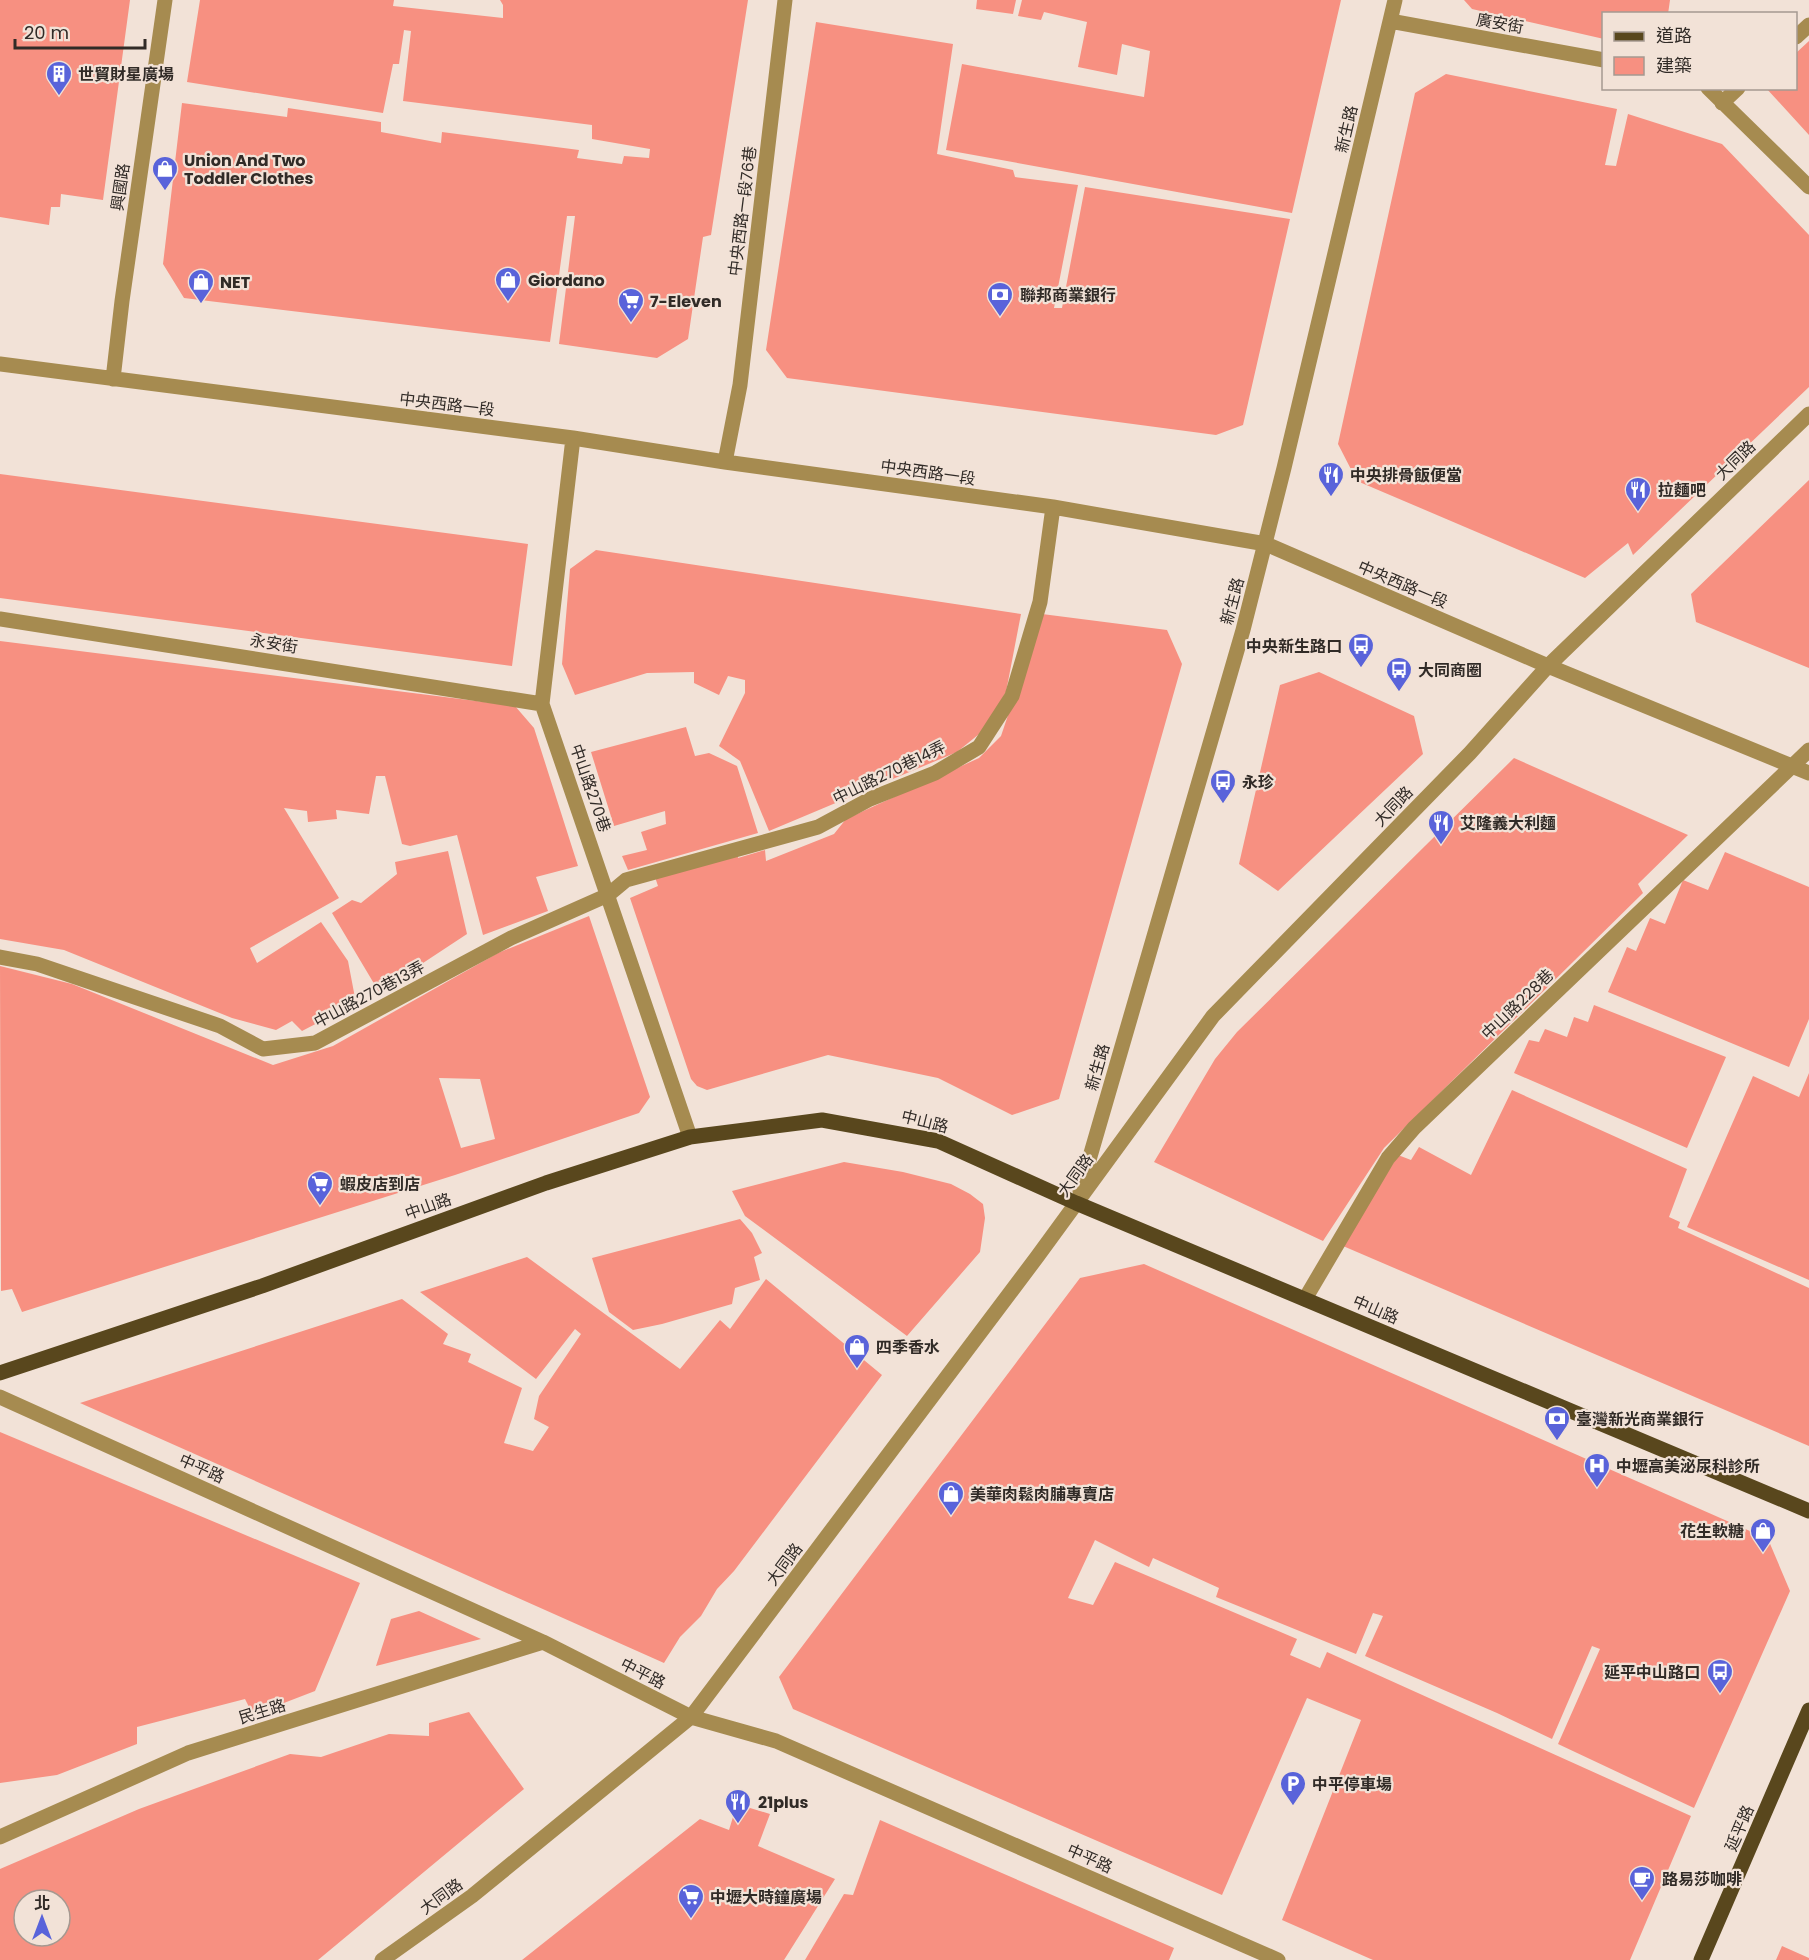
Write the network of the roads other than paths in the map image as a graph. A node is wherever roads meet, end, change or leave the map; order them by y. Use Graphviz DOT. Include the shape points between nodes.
graph roads {
  1 [pos="165,0"];
  2 [pos="785,0"];
  3 [pos="1395,0"];
  4 [pos="1390,21"];
  5 [pos="1809,25"];
  6 [pos="1797,37"];
  7 [pos="1602,60"];
  8 [pos="1710,90"];
  9 [pos="1736,90"];
  10 [pos="1722,103"];
  11 [pos="1809,187"];
  12 [pos="0,364"];
  13 [pos="114,379"];
  14 [pos="1809,414"];
  15 [pos="573,438"];
  16 [pos="725,462"];
  17 [pos="1053,507"];
  18 [pos="1266,544"];
  19 [pos="0,619"];
  20 [pos="1548,666"];
  21 [pos="542,704"];
  22 [pos="1809,750"];
  23 [pos="1792,766"];
  24 [pos="1809,773"];
  25 [pos="608,895"];
  26 [pos="0,957"];
  27 [pos="690,1137"];
  28 [pos="1076,1203"];
  29 [pos="1305,1299"];
  30 [pos="0,1373"];
  31 [pos="0,1397"];
  32 [pos="1809,1511"];
  33 [pos="543,1642"];
  34 [pos="1809,1710"];
  35 [pos="691,1717"];
  36 [pos="0,1837"];
  37 [pos="382,1960"];
  38 [pos="1278,1960"];
  39 [pos="1701,1960"];
  1 -- 13 [label="street, 興國路"];
  2 -- 16 [label="street, 中央西路一段76巷" via="740,385"];
  3 -- 4 [label="street, 新生路"];
  4 -- 7 [label="street, 廣安街"];
  4 -- 18 [label="street, 新生路"];
  5 -- 6 [label="street"];
  8 -- 10 [label="street"];
  9 -- 10 [label="street"];
  10 -- 11 [label="street"];
  12 -- 13 [label="street, 中央西路一段"];
  13 -- 15 [label="street, 中央西路一段"];
  14 -- 20 [label="street, 大同路"];
  15 -- 16 [label="street, 中央西路一段"];
  15 -- 21 [label="street, 中山路270巷"];
  16 -- 17 [label="street, 中央西路一段"];
  17 -- 18 [label="street, 中央西路一段"];
  17 -- 25 [label="street, 中山路270巷14弄" via="1040,602 1012,696 979,747 935,773 870,799 818,827 626,880"];
  18 -- 20 [label="street, 中央西路一段"];
  18 -- 28 [label="street, 新生路"];
  19 -- 21 [label="street, 永安街"];
  20 -- 23 [label="street, 中央西路一段"];
  20 -- 28 [label="street, 大同路" via="1477,746 1213,1016"];
  21 -- 25 [label="street, 中山路270巷"];
  22 -- 23 [label="street, 中山路228巷"];
  23 -- 24 [label="street, 中央西路一段"];
  23 -- 29 [label="street, 中山路228巷" via="1414,1128 1388,1158"];
  25 -- 26 [label="street, 中山路270巷13弄" via="511,938 315,1043 263,1049 220,1026 37,964"];
  25 -- 27 [label="street, 中山路270巷"];
  27 -- 28 [label="main road, 中山路" via="822,1120 882,1129 938,1141"];
  27 -- 30 [label="main road, 中山路" via="546,1183 262,1286"];
  28 -- 29 [label="main road, 中山路"];
  28 -- 35 [label="street, 大同路"];
  29 -- 32 [label="main road, 中山路"];
  31 -- 33 [label="street, 中平路"];
  33 -- 35 [label="street, 中平路"];
  33 -- 36 [label="street, 民生路" via="188,1753"];
  34 -- 39 [label="main road, 延平路"];
  35 -- 37 [label="street, 大同路" via="472,1896"];
  35 -- 38 [label="street, 中平路" via="776,1741"];
}
